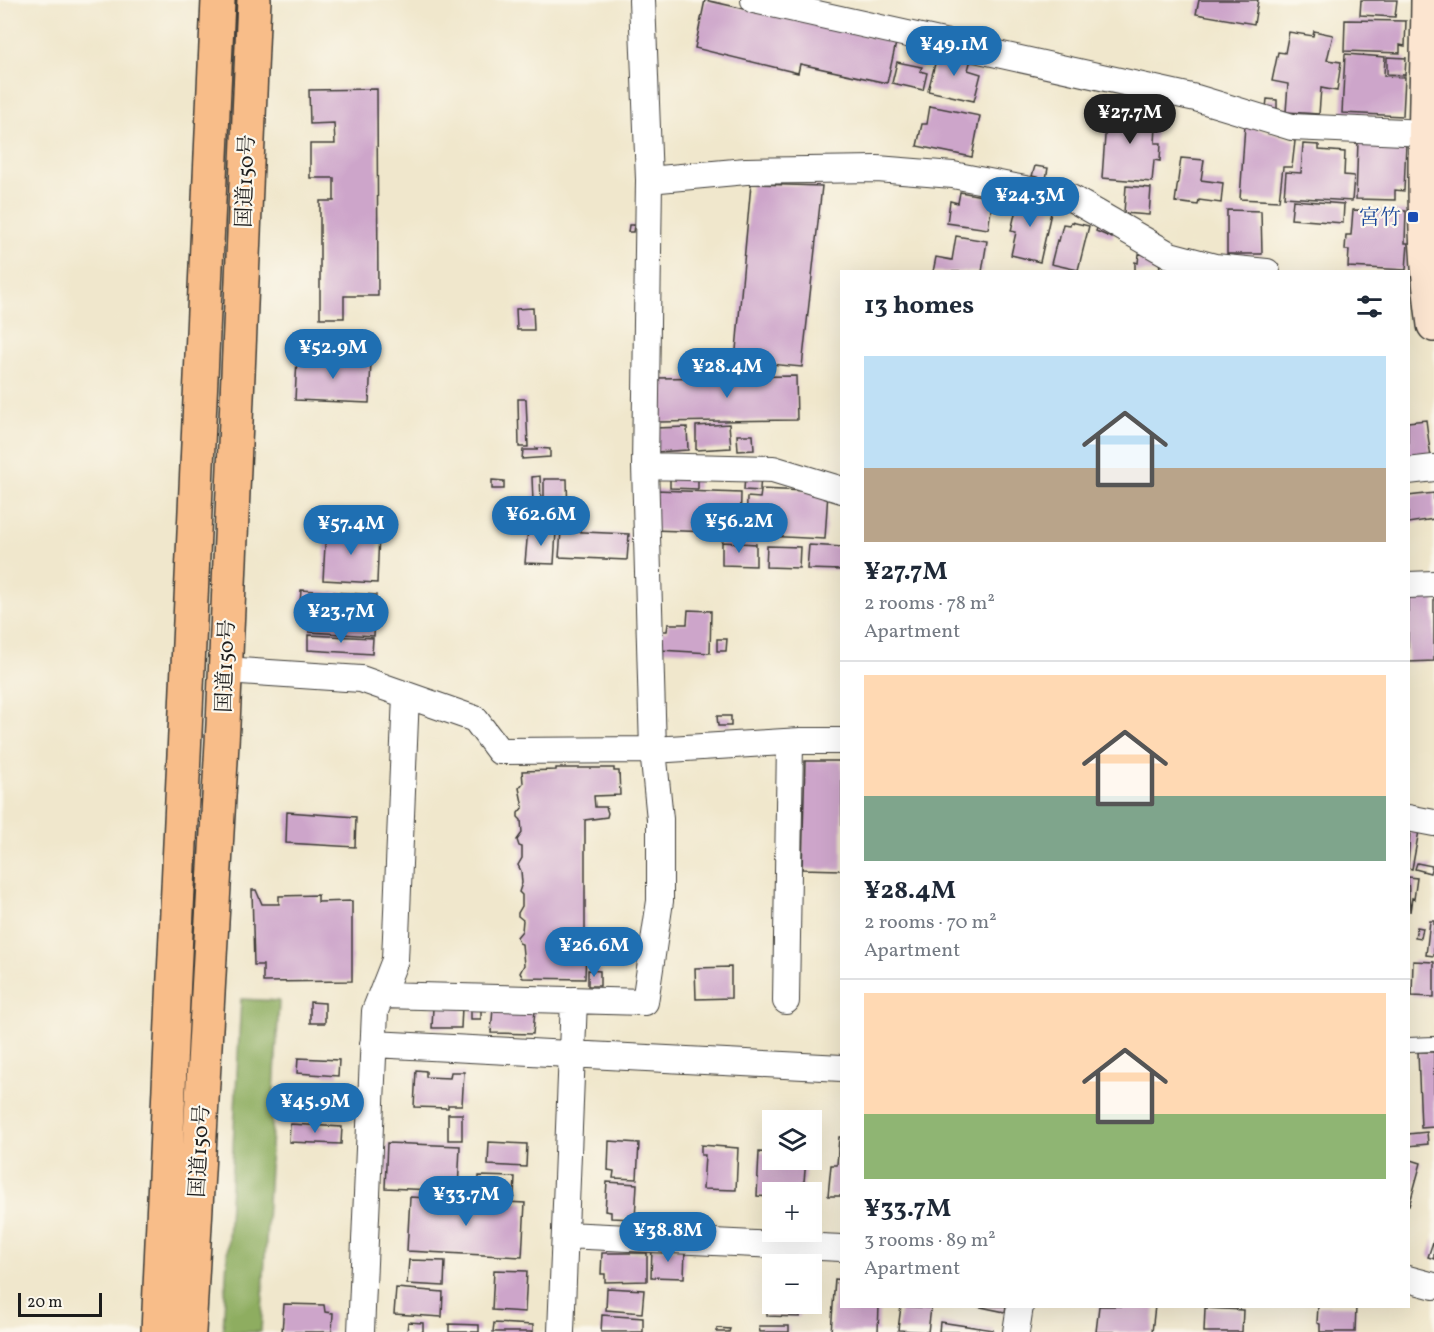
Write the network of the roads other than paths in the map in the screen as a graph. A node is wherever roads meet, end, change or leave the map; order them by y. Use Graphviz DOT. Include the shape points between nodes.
graph roads {
  1 [pos="218,0"];
  2 [pos="254,0"];
  3 [pos="642,0"];
  4 [pos="754,0"];
  5 [pos="1428,0"];
  6 [pos="1430,100"];
  7 [pos="1426,133"];
  8 [pos="649,180"];
  9 [pos="1246,270"];
  10 [pos="1424,280"];
  11 [pos="1434,325"];
  12 [pos="645,466"];
  13 [pos="1434,468"];
  14 [pos="1410,471"];
  15 [pos="840,489"];
  16 [pos="1434,584"];
  17 [pos="1410,585"];
  18 [pos="225,670"];
  19 [pos="406,695"];
  20 [pos="840,741"];
  21 [pos="790,742"];
  22 [pos="653,750"];
  23 [pos="1410,818"];
  24 [pos="1434,823"];
  25 [pos="381,995"];
  26 [pos="574,1000"];
  27 [pos="786,1001"];
  28 [pos="373,1044"];
  29 [pos="1434,1044"];
  30 [pos="1410,1045"];
  31 [pos="571,1054"];
  32 [pos="840,1068"];
  33 [pos="566,1235"];
  34 [pos="840,1248"];
  35 [pos="1410,1280"];
  36 [pos="1434,1286"];
  37 [pos="1020,1308"];
  38 [pos="158,1332"];
  39 [pos="189,1332"];
  40 [pos="361,1332"];
  41 [pos="561,1332"];
  42 [pos="1016,1332"];
  1 -- 38 [label="highway, 国道150号"];
  2 -- 18 [label="highway, 国道150号"];
  3 -- 8 [label="street"];
  4 -- 7 [label="street" via="1196,98 1292,127"];
  5 -- 6 [label="street"];
  6 -- 7 [label="street"];
  7 -- 10 [label="street"];
  8 -- 9 [label="street" via="746,171 877,169 953,175 1071,198 1170,255 1215,267"];
  8 -- 12 [label="street"];
  10 -- 11 [label="street"];
  12 -- 15 [label="street" via="773,469"];
  12 -- 22 [label="street"];
  13 -- 14 [label="street"];
  16 -- 17 [label="street"];
  18 -- 19 [label="street" via="361,679"];
  18 -- 39 [label="highway, 国道150号"];
  19 -- 22 [label="street" via="475,719 499,751"];
  19 -- 25 [label="street" via="395,960"];
  20 -- 21 [label="street"];
  21 -- 22 [label="street"];
  21 -- 27 [label="street"];
  22 -- 26 [label="street" via="660,819 660,901 645,1002"];
  23 -- 24 [label="street"];
  25 -- 26 [label="street"];
  25 -- 28 [label="street" via="375,1011"];
  26 -- 31 [label="street"];
  28 -- 31 [label="street"];
  28 -- 40 [label="street"];
  29 -- 30 [label="lane"];
  31 -- 32 [label="street"];
  31 -- 33 [label="street"];
  33 -- 34 [label="street"];
  33 -- 41 [label="street"];
  35 -- 36 [label="street"];
  37 -- 42 [label="street"];
}
